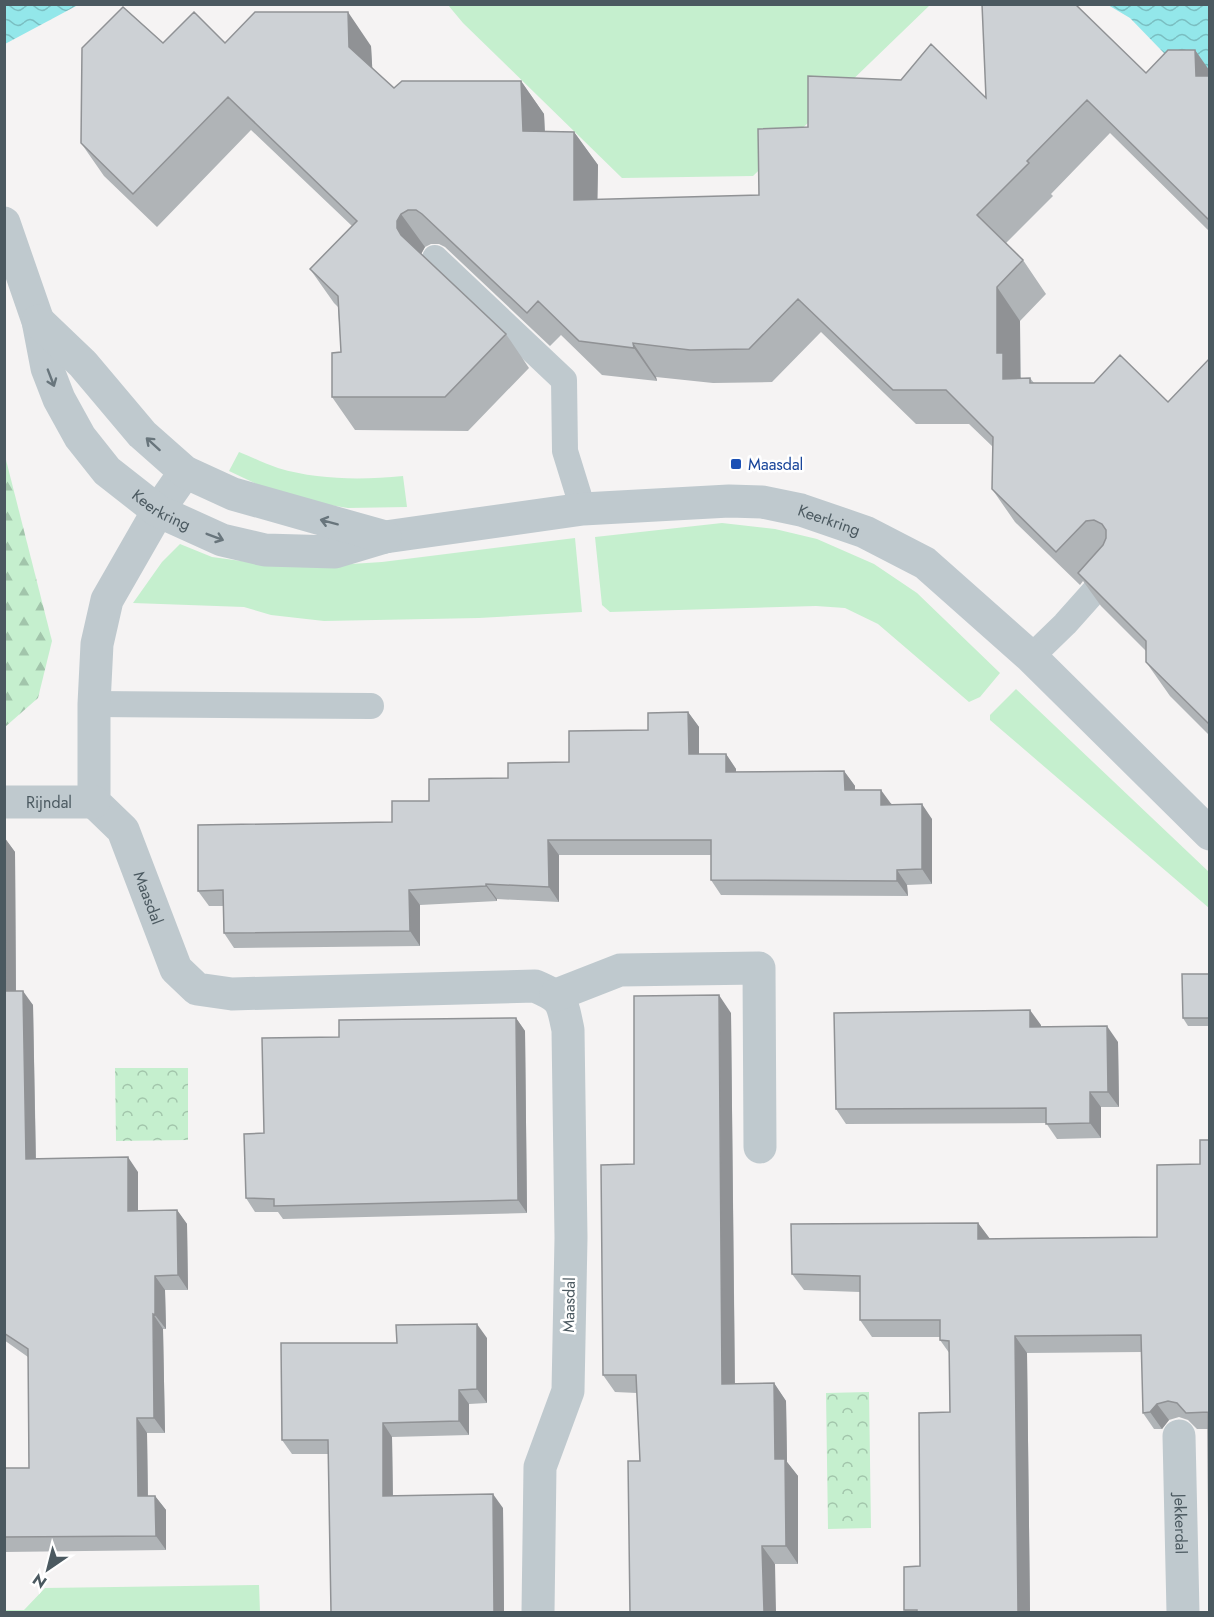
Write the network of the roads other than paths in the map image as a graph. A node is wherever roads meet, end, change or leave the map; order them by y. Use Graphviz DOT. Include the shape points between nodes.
graph roads {
  1 [pos="4,223"];
  2 [pos="435,258"];
  3 [pos="38,321"];
  4 [pos="184,472"];
  5 [pos="583,509"];
  6 [pos="158,511"];
  7 [pos="386,537"];
  8 [pos="1115,568"];
  9 [pos="1031,657"];
  10 [pos="94,704"];
  11 [pos="371,706"];
  12 [pos="4,802"];
  13 [pos="94,802"];
  14 [pos="1209,834"];
  15 [pos="556,995"];
  16 [pos="760,1147"];
  17 [pos="1179,1436"];
  18 [pos="538,1612"];
  19 [pos="1182,1612"];
  1 -- 3 [label="street, Keerkring"];
  2 -- 5 [label="lane" via="564,380 565,451"];
  4 -- 3 [label="street, Keerkring, one-way" via="142,434 83,364"];
  3 -- 6 [label="street, Keerkring, one-way" via="47,368 80,437 106,471"];
  4 -- 6 [label="street"];
  7 -- 4 [label="street, Keerkring, one-way" via="232,494"];
  5 -- 7 [label="street, Keerkring"];
  5 -- 9 [label="street, Keerkring" via="729,501 762,502 801,510 865,532 925,563"];
  6 -- 7 [label="street, Keerkring, one-way" via="222,540 265,550 335,552"];
  6 -- 10 [label="street" via="107,600 97,644"];
  8 -- 9 [label="lane"];
  9 -- 14 [label="street, Keerkring"];
  10 -- 11 [label="lane"];
  10 -- 13 [label="street"];
  12 -- 13 [label="street, Rijndal"];
  13 -- 15 [label="street, Maasdal" via="123,830 176,969 197,989 232,994 535,986"];
  15 -- 16 [label="street" via="620,970 759,968"];
  15 -- 18 [label="street, Maasdal" via="564,1007 568,1030 568,1391 540,1467"];
  17 -- 19 [label="street, Jekkerdal"];
}
